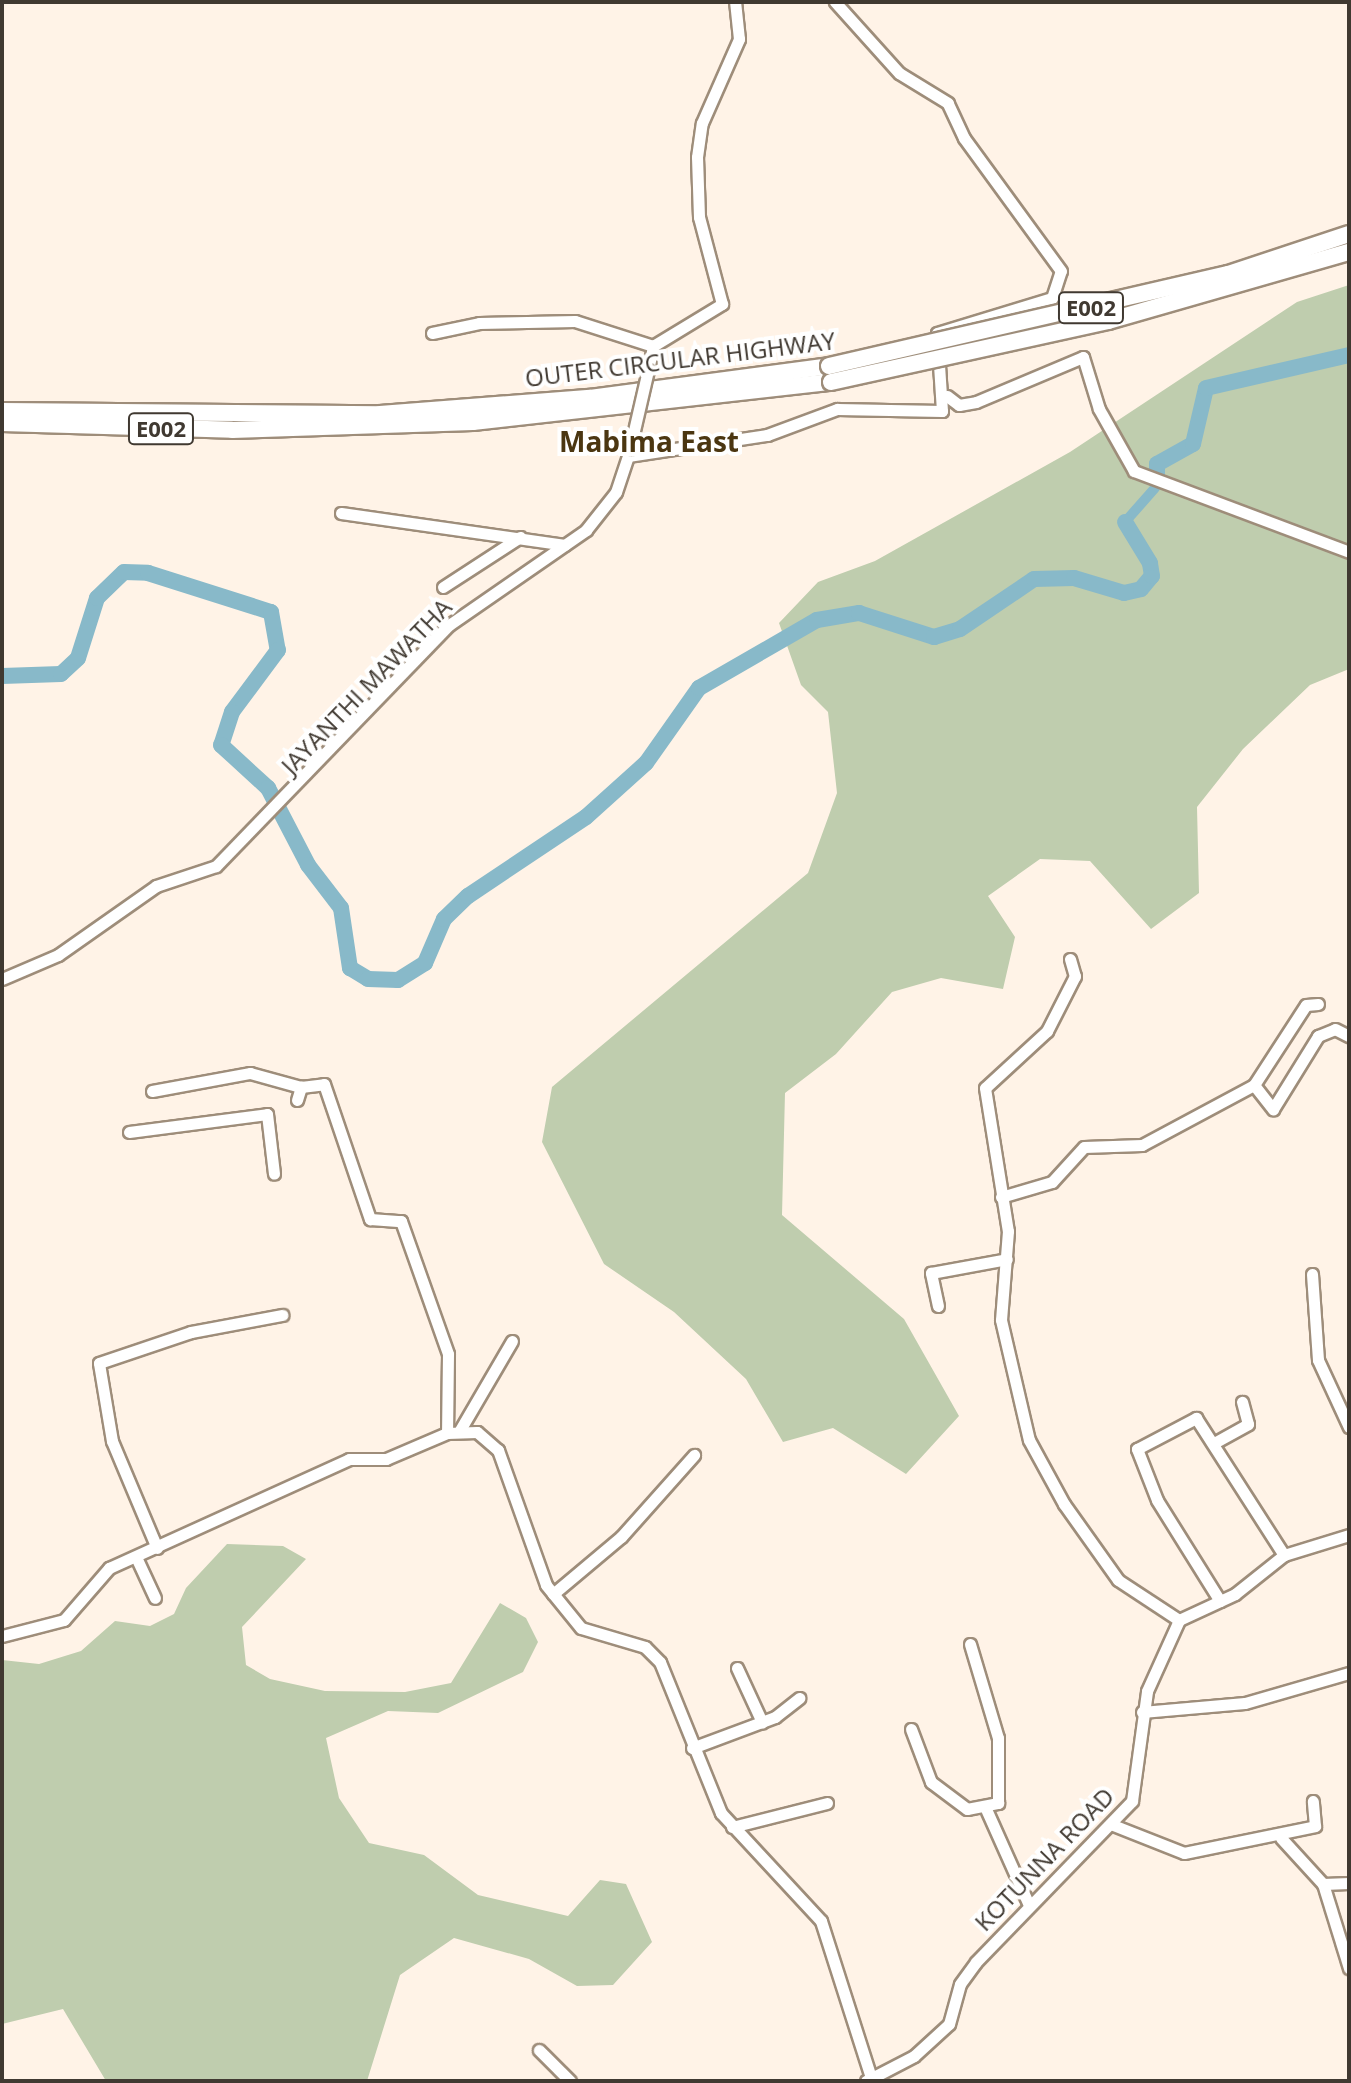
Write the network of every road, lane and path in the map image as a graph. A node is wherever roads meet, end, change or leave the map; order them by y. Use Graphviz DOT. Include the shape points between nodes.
graph roads {
  1 [pos="735,2"];
  2 [pos="835,2"];
  3 [pos="1349,234"];
  4 [pos="1349,252"];
  5 [pos="432,333"];
  6 [pos="653,346"];
  7 [pos="830,374"];
  8 [pos="947,396"];
  9 [pos="2,411"];
  10 [pos="319,422"];
  11 [pos="2,423"];
  12 [pos="629,452"];
  13 [pos="341,513"];
  14 [pos="520,537"];
  15 [pos="565,545"];
  16 [pos="1349,552"];
  17 [pos="443,587"];
  18 [pos="1070,959"];
  19 [pos="2,979"];
  20 [pos="1318,1004"];
  21 [pos="1349,1036"];
  22 [pos="1254,1085"];
  23 [pos="152,1091"];
  24 [pos="129,1132"];
  25 [pos="274,1174"];
  26 [pos="1001,1197"];
  27 [pos="1007,1259"];
  28 [pos="1312,1274"];
  29 [pos="938,1306"];
  30 [pos="282,1315"];
  31 [pos="512,1341"];
  32 [pos="1242,1402"];
  33 [pos="1349,1427"];
  34 [pos="460,1430"];
  35 [pos="447,1433"];
  36 [pos="1214,1443"];
  37 [pos="694,1455"];
  38 [pos="1349,1535"];
  39 [pos="157,1548"];
  40 [pos="1284,1555"];
  41 [pos="136,1557"];
  42 [pos="553,1594"];
  43 [pos="155,1598"];
  44 [pos="1220,1601"];
  45 [pos="1179,1620"];
  46 [pos="2,1636"];
  47 [pos="970,1644"];
  48 [pos="737,1668"];
  49 [pos="1349,1673"];
  50 [pos="799,1698"];
  51 [pos="1142,1712"];
  52 [pos="762,1722"];
  53 [pos="911,1729"];
  54 [pos="692,1748"];
  55 [pos="1313,1801"];
  56 [pos="827,1803"];
  57 [pos="986,1809"];
  58 [pos="1113,1825"];
  59 [pos="732,1827"];
  60 [pos="1281,1838"];
  61 [pos="1349,1883"];
  62 [pos="1323,1884"];
  63 [pos="1028,1903"];
  64 [pos="1349,1968"];
  65 [pos="539,2050"];
  66 [pos="868,2080"];
  67 [pos="570,2081"];
  1 -- 6 [label="street" via="739,39 702,123 697,157 699,217 722,304"];
  2 -- 8 [label="street" via="899,73 948,103 964,138 1061,271 1052,298 937,333"];
  3 -- 7 [label="highway, OUTER CIRCULAR HIGHWAY / E002, bridge" via="1228,274"];
  4 -- 7 [label="highway, OUTER CIRCULAR HIGHWAY / E002, bridge" via="1108,321"];
  5 -- 6 [label="street" via="479,323 575,321"];
  6 -- 12 [label="street, JAYANTHI MAWATHA, bridge"];
  7 -- 10 [label="highway, OUTER CIRCULAR HIGHWAY / E002"];
  8 -- 12 [label="street" via="942,411 837,409 767,435"];
  8 -- 16 [label="street" via="959,405 976,402 1083,357 1099,409 1134,471"];
  9 -- 10 [label="highway, OUTER CIRCULAR HIGHWAY / E002"];
  10 -- 11 [label="highway, OUTER CIRCULAR HIGHWAY / E002"];
  12 -- 15 [label="street, JAYANTHI MAWATHA" via="616,492"];
  13 -- 14 [label="street"];
  14 -- 15 [label="street"];
  14 -- 17 [label="street"];
  15 -- 19 [label="street, JAYANTHI MAWATHA" via="449,625 216,866 156,886 58,955"];
  18 -- 26 [label="street" via="1075,976 1047,1031 985,1088"];
  20 -- 22 [label="street" via="1306,1005"];
  21 -- 22 [label="street" via="1335,1029 1318,1036 1273,1109"];
  22 -- 26 [label="street" via="1142,1145 1084,1147 1052,1182"];
  23 -- 35 [label="street" via="250,1073 299,1093 324,1084 370,1219 401,1221 448,1354"];
  24 -- 25 [label="street" via="267,1114"];
  26 -- 27 [label="street"];
  27 -- 29 [label="street" via="931,1273"];
  27 -- 45 [label="street" via="1001,1320 1029,1440 1096,1555 1118,1580"];
  28 -- 33 [label="street" via="1318,1360"];
  30 -- 39 [label="street" via="191,1332 99,1363 112,1441"];
  31 -- 34 [label="street"];
  32 -- 36 [label="street" via="1248,1424"];
  34 -- 35 [label="street"];
  34 -- 42 [label="street" via="498,1450 522,1505 530,1554"];
  35 -- 39 [label="street" via="386,1459 349,1459"];
  36 -- 40 [label="street"];
  36 -- 44 [label="street" via="1191,1416 1135,1457"];
  37 -- 42 [label="street" via="621,1537"];
  38 -- 40 [label="street"];
  39 -- 41 [label="street"];
  40 -- 44 [label="street"];
  41 -- 43 [label="street"];
  41 -- 46 [label="street" via="101,1573 64,1620"];
  42 -- 54 [label="street" via="581,1628 645,1647 660,1662"];
  44 -- 45 [label="street"];
  45 -- 51 [label="street, KOTUNNA ROAD"];
  47 -- 57 [label="street" via="999,1753 998,1803"];
  48 -- 52 [label="street"];
  49 -- 51 [label="street" via="1245,1703"];
  50 -- 52 [label="street"];
  51 -- 58 [label="street, KOTUNNA ROAD" via="1132,1801"];
  52 -- 54 [label="street"];
  53 -- 57 [label="street" via="931,1782 967,1809"];
  54 -- 59 [label="street" via="707,1791"];
  55 -- 60 [label="street" via="1315,1826"];
  56 -- 59 [label="street"];
  57 -- 63 [label="street"];
  58 -- 60 [label="street" via="1184,1853 1261,1833"];
  58 -- 63 [label="street, KOTUNNA ROAD" via="1079,1848"];
  59 -- 66 [label="street" via="821,1921"];
  60 -- 62 [label="street"];
  61 -- 62 [label="street"];
  62 -- 64 [label="street"];
  63 -- 66 [label="street, KOTUNNA ROAD" via="960,1984 949,2024 914,2056"];
  65 -- 67 [label="street"];
}
